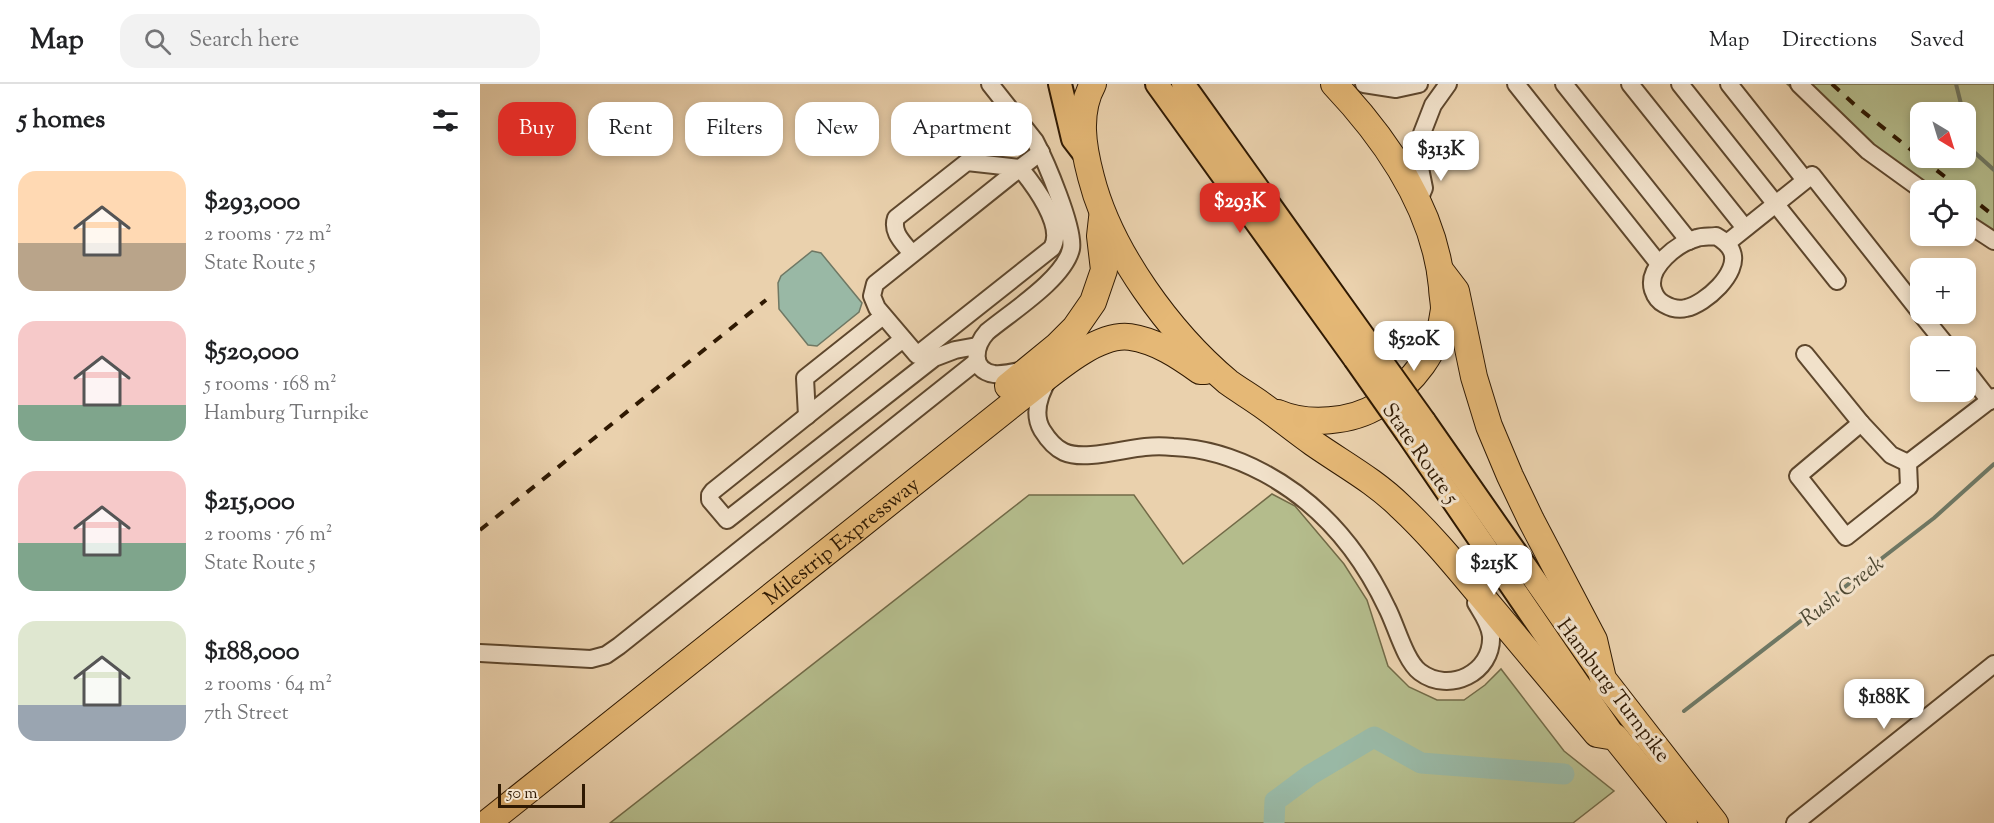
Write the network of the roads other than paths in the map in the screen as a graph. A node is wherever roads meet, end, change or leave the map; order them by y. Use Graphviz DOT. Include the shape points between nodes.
graph roads {
  1 [pos="990,84"];
  2 [pos="1060,84"];
  3 [pos="1093,84"];
  4 [pos="1183,84"];
  5 [pos="1334,84"];
  6 [pos="1364,84"];
  7 [pos="1419,84"];
  8 [pos="1448,84"];
  9 [pos="1516,84"];
  10 [pos="1564,84"];
  11 [pos="1630,84"];
  12 [pos="1680,84"];
  13 [pos="1729,84"];
  14 [pos="1799,84"];
  15 [pos="1157,85"];
  16 [pos="1041,152"];
  17 [pos="1085,155"];
  18 [pos="1020,168"];
  19 [pos="1805,180"];
  20 [pos="1910,181"];
  21 [pos="1418,202"];
  22 [pos="1776,204"];
  23 [pos="1103,211"];
  24 [pos="1745,228"];
  25 [pos="1976,230"];
  26 [pos="1689,241"];
  27 [pos="1994,242"];
  28 [pos="1727,243"];
  29 [pos="912,254"];
  30 [pos="1659,264"];
  31 [pos="1440,270"];
  32 [pos="1838,280"];
  33 [pos="1910,299"];
  34 [pos="883,316"];
  35 [pos="1930,324"];
  36 [pos="1939,336"];
  37 [pos="903,339"];
  38 [pos="930,353"];
  39 [pos="977,353"];
  40 [pos="1363,353"];
  41 [pos="1805,354"];
  42 [pos="1042,370"];
  43 [pos="1217,372"];
  44 [pos="1976,381"];
  45 [pos="1992,399"];
  46 [pos="1262,405"];
  47 [pos="807,416"];
  48 [pos="1861,423"];
  49 [pos="1415,427"];
  50 [pos="1908,463"];
  51 [pos="1445,553"];
  52 [pos="480,653"];
  53 [pos="1994,664"];
  54 [pos="1603,679"];
  55 [pos="1615,737"];
  56 [pos="535,785"];
  57 [pos="480,808"];
  58 [pos="487,823"];
  59 [pos="508,823"];
  60 [pos="1684,823"];
  61 [pos="1715,823"];
  62 [pos="1795,823"];
  1 -- 16 [label="street"];
  2 -- 17 [label="main road" via="1073,139"];
  3 -- 17 [label="highway" via="1082,129"];
  4 -- 40 [label="main road"];
  5 -- 21 [label="highway" via="1372,129"];
  6 -- 7 [label="street" via="1405,89"];
  8 -- 21 [label="street" via="1433,105 1419,141 1424,188"];
  9 -- 30 [label="street"];
  10 -- 26 [label="street"];
  11 -- 24 [label="street"];
  12 -- 22 [label="street"];
  13 -- 19 [label="street"];
  14 -- 20 [label="street" via="1868,151"];
  15 -- 40 [label="main road, State Route 5"];
  16 -- 18 [label="street"];
  16 -- 39 [label="street" via="1058,192 1071,247 1051,280 979,340"];
  17 -- 23 [label="highway"];
  18 -- 29 [label="street"];
  18 -- 29 [label="street" via="967,162 896,218 895,232"];
  18 -- 38 [label="street" via="1039,191 1056,241"];
  19 -- 22 [label="street"];
  19 -- 33 [label="street" via="1812,175"];
  21 -- 31 [label="highway"];
  22 -- 24 [label="street"];
  22 -- 32 [label="street"];
  23 -- 42 [label="highway, Milestrip Expressway" via="1100,236 1104,270 1093,302"];
  23 -- 43 [label="highway" via="1150,296"];
  24 -- 28 [label="street"];
  25 -- 27 [label="street"];
  26 -- 28 [label="street" via="1716,237"];
  26 -- 30 [label="street"];
  28 -- 30 [label="street" via="1733,261 1728,274 1718,288 1687,308 1675,309 1661,303 1655,295 1652,285"];
  29 -- 34 [label="street" via="875,284 872,296"];
  31 -- 46 [label="highway" via="1444,309 1436,339 1423,365 1393,396 1374,408 1336,420 1287,416"];
  31 -- 54 [label="highway" via="1456,291 1489,426 1527,511 1594,640"];
  34 -- 37 [label="street"];
  34 -- 47 [label="street" via="805,378"];
  35 -- 36 [label="street"];
  37 -- 38 [label="street" via="917,355"];
  37 -- 47 [label="street"];
  38 -- 39 [label="street"];
  38 -- 47 [label="street" via="727,520 710,500 712,491"];
  39 -- 42 [label="street" via="981,367 991,373"];
  39 -- 52 [label="street" via="606,655 591,659"];
  40 -- 49 [label="main road, State Route 5, bridge"];
  41 -- 48 [label="street"];
  42 -- 43 [label="highway, Milestrip Expressway" via="1109,339 1128,336 1163,348 1200,371"];
  42 -- 51 [label="street" via="1040,428 1064,452 1076,455 1175,447 1218,454 1280,482 1321,512 1375,582 1411,662 1418,671 1439,681 1453,682 1479,668 1488,654 1491,636 1484,616"];
  42 -- 56 [label="highway, Milestrip Expressway"];
  42 -- 57 [label="highway, Milestrip Expressway"];
  43 -- 46 [label="highway"];
  44 -- 45 [label="street"];
  45 -- 50 [label="street"];
  46 -- 51 [label="highway" via="1387,493"];
  48 -- 50 [label="street" via="1891,455"];
  48 -- 50 [label="street" via="1798,476 1846,537 1909,487"];
  49 -- 54 [label="main road, Hamburg Turnpike"];
  49 -- 55 [label="main road, State Route 5"];
  51 -- 55 [label="highway" via="1597,734"];
  53 -- 62 [label="street"];
  54 -- 61 [label="highway, Hamburg Turnpike"];
  55 -- 60 [label="highway, State Route 5"];
  56 -- 58 [label="highway, Milestrip Expressway"];
  56 -- 59 [label="highway"];
}
